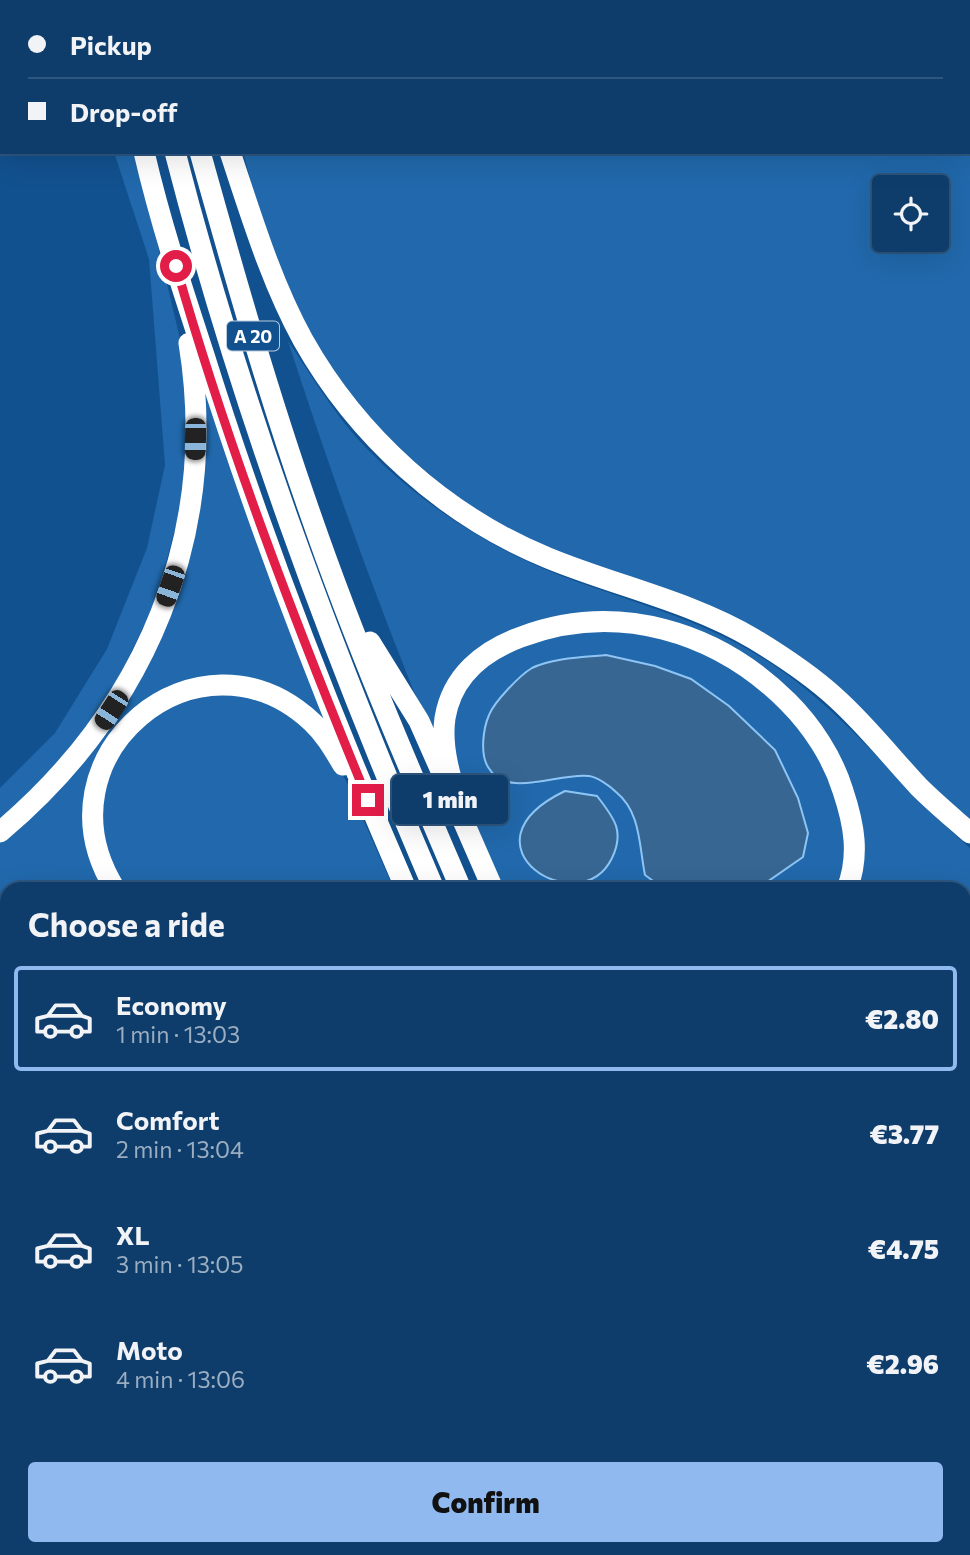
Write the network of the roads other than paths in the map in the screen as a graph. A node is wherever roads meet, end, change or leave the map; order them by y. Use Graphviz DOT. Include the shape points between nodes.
graph roads {
  1 [pos="145,154"];
  2 [pos="176,154"];
  3 [pos="201,154"];
  4 [pos="231,154"];
  5 [pos="181,286"];
  6 [pos="341,596"];
  7 [pos="464,821"];
  8 [pos="378,824"];
  9 [pos="0,832"];
  10 [pos="970,833"];
  11 [pos="112,882"];
  12 [pos="402,882"];
  13 [pos="431,882"];
  14 [pos="458,882"];
  15 [pos="490,882"];
  16 [pos="849,882"];
  1 -- 5 [label="highway"];
  2 -- 13 [label="highway, A 20" via="217,309 285,514 342,668"];
  3 -- 6 [label="highway, A 20" via="265,375"];
  4 -- 10 [label="highway" via="303,338 350,410 407,470 509,540 709,616 754,639 834,696"];
  5 -- 8 [label="highway" via="264,536"];
  5 -- 9 [label="highway" via="193,368 195,439 191,496 176,568 152,635 101,725 63,773"];
  6 -- 7 [label="highway" via="419,721"];
  6 -- 14 [label="highway, A 20"];
  7 -- 15 [label="highway"];
  7 -- 16 [label="highway" via="444,738 451,696 471,666 506,642 558,625 641,624 707,643 741,662 770,684 814,733 840,781 849,809 855,858"];
  8 -- 11 [label="highway" via="332,746 294,708 275,697 231,686 189,690 136,719 117,738 102,766 93,798 94,835"];
  8 -- 12 [label="highway"];
}
